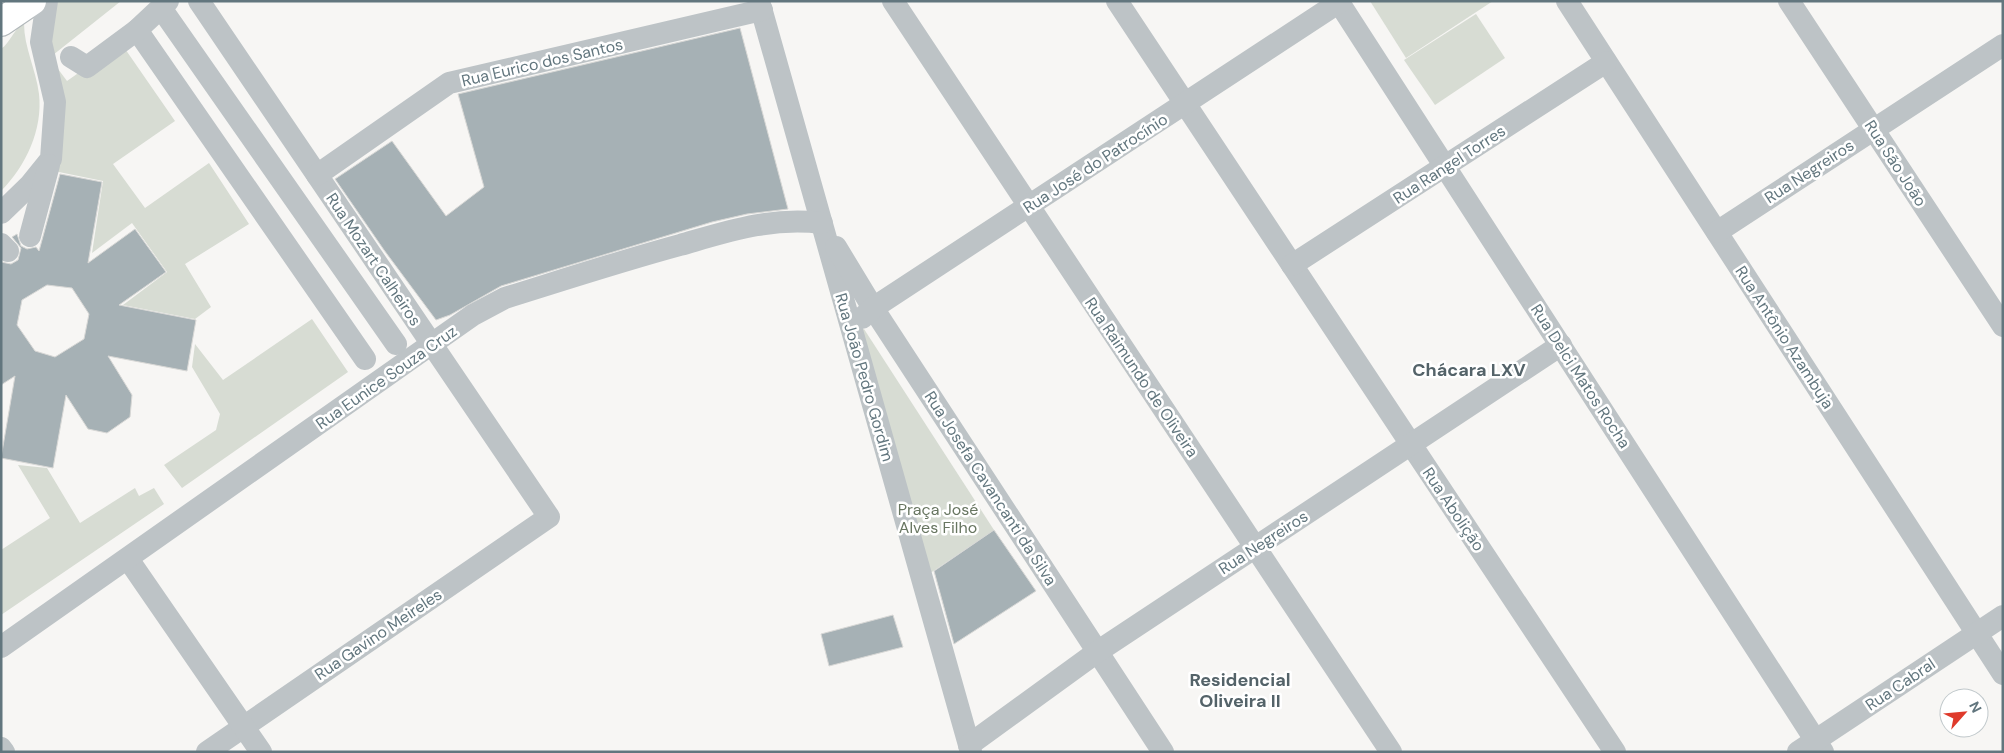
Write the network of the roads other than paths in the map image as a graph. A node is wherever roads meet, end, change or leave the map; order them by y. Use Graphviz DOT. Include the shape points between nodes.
graph roads {
  1 [pos="32,1"];
  2 [pos="47,1"];
  3 [pos="199,1"];
  4 [pos="893,1"];
  5 [pos="1117,1"];
  6 [pos="1567,1"];
  7 [pos="1789,1"];
  8 [pos="1340,2"];
  9 [pos="165,4"];
  10 [pos="760,6"];
  11 [pos="1,22"];
  12 [pos="137,30"];
  13 [pos="2003,45"];
  14 [pos="71,57"];
  15 [pos="1606,62"];
  16 [pos="1185,103"];
  17 [pos="1873,129"];
  18 [pos="51,159"];
  19 [pos="1445,166"];
  20 [pos="317,175"];
  21 [pos="1029,206"];
  22 [pos="1,213"];
  23 [pos="822,223"];
  24 [pos="1717,232"];
  25 [pos="30,236"];
  26 [pos="1292,266"];
  27 [pos="873,308"];
  28 [pos="2003,326"];
  29 [pos="851,328"];
  30 [pos="396,344"];
  31 [pos="432,344"];
  32 [pos="1561,345"];
  33 [pos="365,359"];
  34 [pos="1411,444"];
  35 [pos="549,517"];
  36 [pos="1255,547"];
  37 [pos="128,559"];
  38 [pos="2003,616"];
  39 [pos="1977,633"];
  40 [pos="1,647"];
  41 [pos="1097,652"];
  42 [pos="2003,674"];
  43 [pos="244,726"];
  44 [pos="1,748"];
  45 [pos="1812,748"];
  46 [pos="971,750"];
  47 [pos="4,752"];
  48 [pos="207,752"];
  49 [pos="261,752"];
  50 [pos="1163,752"];
  51 [pos="1391,752"];
  52 [pos="1615,752"];
  1 -- 11 [label="main road"];
  2 -- 18 [label="street" via="41,42 55,102"];
  3 -- 20 [label="street, Rua Mozart Calheiros"];
  4 -- 21 [label="street, Rua Raimundo de Oliveira"];
  5 -- 16 [label="street, Rua Abolição"];
  6 -- 15 [label="street, Rua Antônio Azambuja"];
  7 -- 17 [label="street, Rua São João"];
  8 -- 16 [label="street, Rua José do Patrocínio"];
  8 -- 19 [label="street, Rua Delci Matos Rocha"];
  9 -- 12 [label="street"];
  9 -- 30 [label="street"];
  10 -- 20 [label="street, Rua Eurico dos Santos" via="449,83"];
  10 -- 23 [label="street, Rua João Pedro Gordim"];
  12 -- 14 [label="street" via="87,67"];
  12 -- 33 [label="street"];
  13 -- 17 [label="street, Rua Negreiros"];
  15 -- 19 [label="street, Rua Rangel Torres"];
  15 -- 24 [label="street, Rua Antônio Azambuja"];
  16 -- 21 [label="street, Rua José do Patrocínio"];
  16 -- 26 [label="street, Rua Abolição"];
  17 -- 24 [label="street, Rua Negreiros"];
  17 -- 28 [label="street, Rua São João"];
  18 -- 22 [label="street"];
  18 -- 25 [label="street"];
  19 -- 26 [label="street, Rua Rangel Torres"];
  19 -- 32 [label="street, Rua Delci Matos Rocha"];
  20 -- 31 [label="street, Rua Mozart Calheiros"];
  21 -- 27 [label="street, Rua José do Patrocínio"];
  21 -- 36 [label="street, Rua Raimundo de Oliveira"];
  23 -- 27 [label="street, Rua Josefa Cavancanti da Silva"];
  23 -- 29 [label="street, Rua João Pedro Gordim"];
  23 -- 31 [label="street, Rua Eunice Souza Cruz" via="778,221 742,228 530,290 491,305"];
  24 -- 39 [label="street, Rua Antônio Azambuja"];
  26 -- 34 [label="street, Rua Abolição"];
  27 -- 29 [label="street, Rua José do Patrocínio"];
  27 -- 41 [label="street, Rua Josefa Cavancanti da Silva"];
  29 -- 46 [label="street, Rua João Pedro Gordim"];
  31 -- 35 [label="street, Rua Mozart Calheiros"];
  31 -- 37 [label="street, Rua Eunice Souza Cruz"];
  32 -- 34 [label="street, Rua Negreiros"];
  32 -- 45 [label="street, Rua Delci Matos Rocha"];
  34 -- 36 [label="street, Rua Negreiros"];
  34 -- 52 [label="street, Rua Abolição"];
  35 -- 43 [label="street, Rua Gavino Meireles"];
  36 -- 41 [label="street, Rua Negreiros"];
  36 -- 51 [label="street, Rua Raimundo de Oliveira"];
  37 -- 40 [label="street, Rua Eunice Souza Cruz"];
  37 -- 43 [label="street"];
  38 -- 39 [label="street, Rua Cabral"];
  39 -- 42 [label="street, Rua Antônio Azambuja"];
  39 -- 45 [label="street, Rua Cabral"];
  41 -- 46 [label="street, Rua Negreiros"];
  41 -- 50 [label="street, Rua Josefa Cavancanti da Silva"];
  43 -- 48 [label="street, Rua Gavino Meireles"];
  43 -- 49 [label="street"];
  44 -- 47 [label="street"];
}
